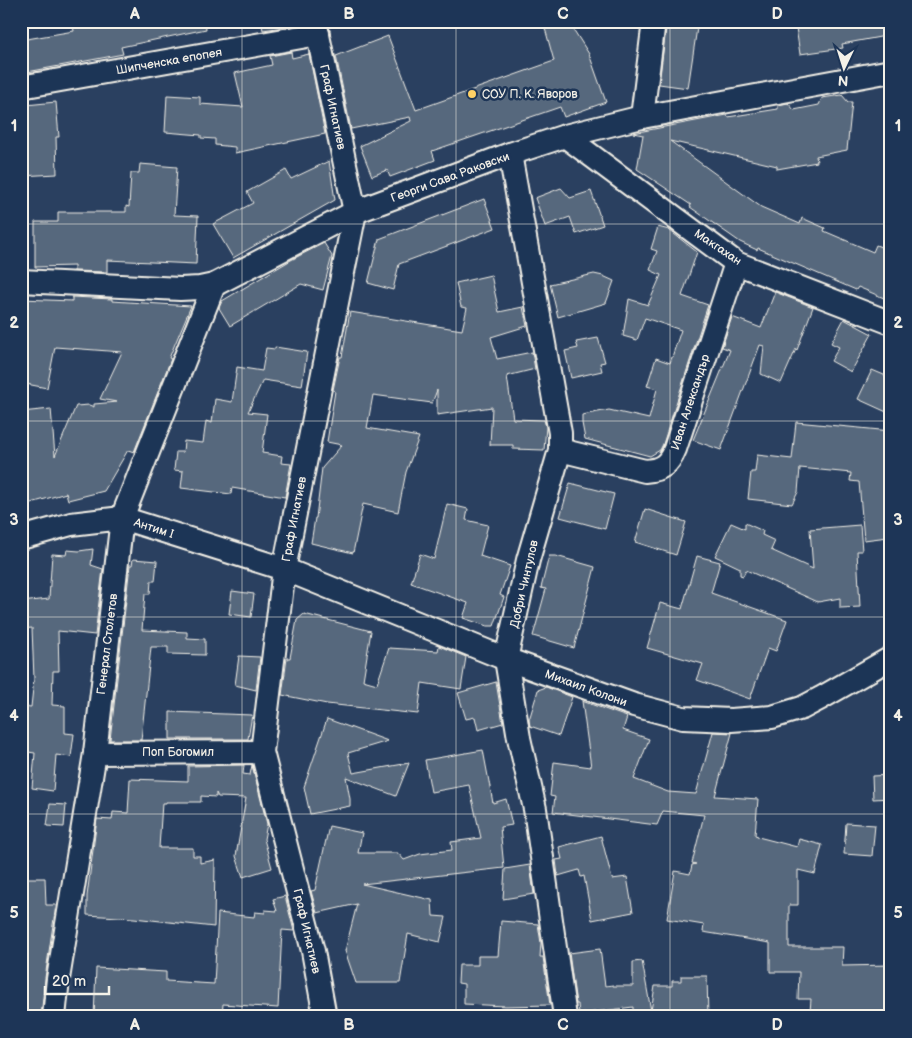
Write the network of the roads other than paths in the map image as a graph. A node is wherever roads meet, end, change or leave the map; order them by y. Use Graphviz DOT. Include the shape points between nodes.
graph roads {
  1 [pos="654,21"];
  2 [pos="316,28"];
  3 [pos="891,71"];
  4 [pos="21,87"];
  5 [pos="642,117"];
  6 [pos="565,136"];
  7 [pos="510,154"];
  8 [pos="355,212"];
  9 [pos="736,263"];
  10 [pos="21,281"];
  11 [pos="214,285"];
  12 [pos="891,323"];
  13 [pos="560,450"];
  14 [pos="122,518"];
  15 [pos="21,538"];
  16 [pos="284,569"];
  17 [pos="891,658"];
  18 [pos="506,659"];
  19 [pos="262,752"];
  20 [pos="94,753"];
  21 [pos="54,1017"];
  22 [pos="325,1017"];
  23 [pos="565,1017"];
  1 -- 5 [label="street"];
  2 -- 4 [label="street, Шипченска епопея"];
  2 -- 8 [label="street, Граф Игнатиев"];
  3 -- 5 [label="street, Георги Сава Раковски"];
  5 -- 6 [label="street, Георги Сава Раковски"];
  6 -- 7 [label="street, Георги Сава Раковски"];
  6 -- 9 [label="street, Макгахан"];
  7 -- 8 [label="street, Георги Сава Раковски"];
  7 -- 13 [label="street, Добри Чинтулов" via="560,433"];
  8 -- 11 [label="street, Георги Сава Раковски"];
  8 -- 16 [label="street, Граф Игнатиев"];
  9 -- 12 [label="street, Макгахан"];
  9 -- 13 [label="street, Иван Александър" via="668,462 645,471"];
  10 -- 11 [label="street, Георги Сава Раковски" via="180,289"];
  11 -- 14 [label="street, Генерал Столетов"];
  13 -- 18 [label="street, Добри Чинтулов" via="528,560"];
  14 -- 15 [label="street, Антим I" via="71,524"];
  14 -- 16 [label="street, Антим I"];
  14 -- 20 [label="street, Генерал Столетов"];
  16 -- 18 [label="street, Михаил Колони"];
  16 -- 19 [label="street, Граф Игнатиев"];
  17 -- 18 [label="street, Михаил Колони" via="802,708 772,718 731,720 683,718 642,708"];
  18 -- 23 [label="street, Добри Чинтулов" via="536,809"];
  19 -- 20 [label="street, Поп Богомил"];
  19 -- 22 [label="street, Граф Игнатиев" via="313,951"];
  20 -- 21 [label="street, Генерал Столетов"];
}
